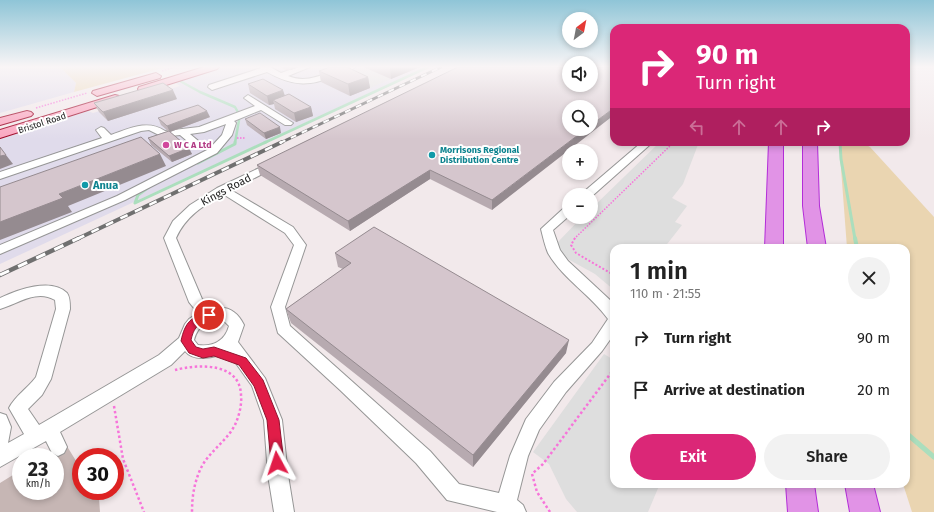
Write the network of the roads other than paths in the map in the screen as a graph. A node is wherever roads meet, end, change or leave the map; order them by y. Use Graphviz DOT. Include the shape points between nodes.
graph roads {
  1 [pos="105,91"];
  2 [pos="138,91"];
  3 [pos="248,98"];
  4 [pos="262,107"];
  5 [pos="229,120"];
  6 [pos="0,122"];
  7 [pos="288,123"];
  8 [pos="101,130"];
  9 [pos="183,132"];
  10 [pos="0,136"];
  11 [pos="109,139"];
  12 [pos="197,144"];
  13 [pos="643,146"];
  14 [pos="776,146"];
  15 [pos="810,146"];
  16 [pos="287,158"];
  17 [pos="0,176"];
  18 [pos="594,188"];
  19 [pos="224,190"];
  20 [pos="562,216"];
  21 [pos="774,244"];
  22 [pos="816,244"];
  23 [pos="0,250"];
  24 [pos="196,302"];
  25 [pos="0,304"];
  26 [pos="610,310"];
  27 [pos="209,315"];
  28 [pos="193,322"];
  29 [pos="610,328"];
  30 [pos="230,343"];
  31 [pos="189,345"];
  32 [pos="214,351"];
  33 [pos="242,362"];
  34 [pos="0,421"];
  35 [pos="43,433"];
  36 [pos="0,440"];
  37 [pos="58,447"];
  38 [pos="0,458"];
  39 [pos="800,488"];
  40 [pos="859,488"];
  41 [pos="511,508"];
  42 [pos="284,512"];
  43 [pos="803,512"];
  44 [pos="865,512"];
  1 -- 6 [label="main road, Bristol Road"];
  2 -- 10 [label="main road, Bristol Road"];
  3 -- 4 [label="street"];
  4 -- 5 [label="street"];
  4 -- 7 [label="street"];
  5 -- 9 [label="street" via="201,130"];
  5 -- 23 [label="street" via="231,129 223,143 213,151 121,198"];
  8 -- 11 [label="street"];
  9 -- 11 [label="street" via="163,134 149,127"];
  9 -- 12 [label="street"];
  11 -- 17 [label="street"];
  13 -- 18 [label="street"];
  14 -- 21 [label="highway"];
  15 -- 22 [label="highway" via="811,206"];
  16 -- 19 [label="street, Kings Road"];
  19 -- 24 [label="street, Kings Road" via="188,211 177,223 170,238"];
  19 -- 41 [label="street" via="289,230 300,245 278,307 283,329 423,456 454,493"];
  20 -- 26 [label="street" via="547,228 554,251 563,264"];
  24 -- 27 [label="street, Kings Road"];
  24 -- 28 [label="street"];
  25 -- 35 [label="street" via="30,292 46,290 62,297 63,309 43,379 18,408"];
  27 -- 28 [label="street"];
  27 -- 30 [label="street" via="222,312 228,314 237,325 236,335"];
  28 -- 31 [label="street" via="188,331"];
  29 -- 41 [label="street" via="597,347 560,387 532,426 519,456"];
  30 -- 32 [label="street"];
  30 -- 33 [label="street"];
  31 -- 32 [label="street" via="203,353"];
  31 -- 35 [label="street" via="169,366"];
  32 -- 33 [label="street"];
  33 -- 42 [label="street" via="259,383 273,420"];
  34 -- 36 [label="street"];
  35 -- 37 [label="street"];
  35 -- 38 [label="street"];
  39 -- 43 [label="highway"];
  40 -- 44 [label="highway"];
}
